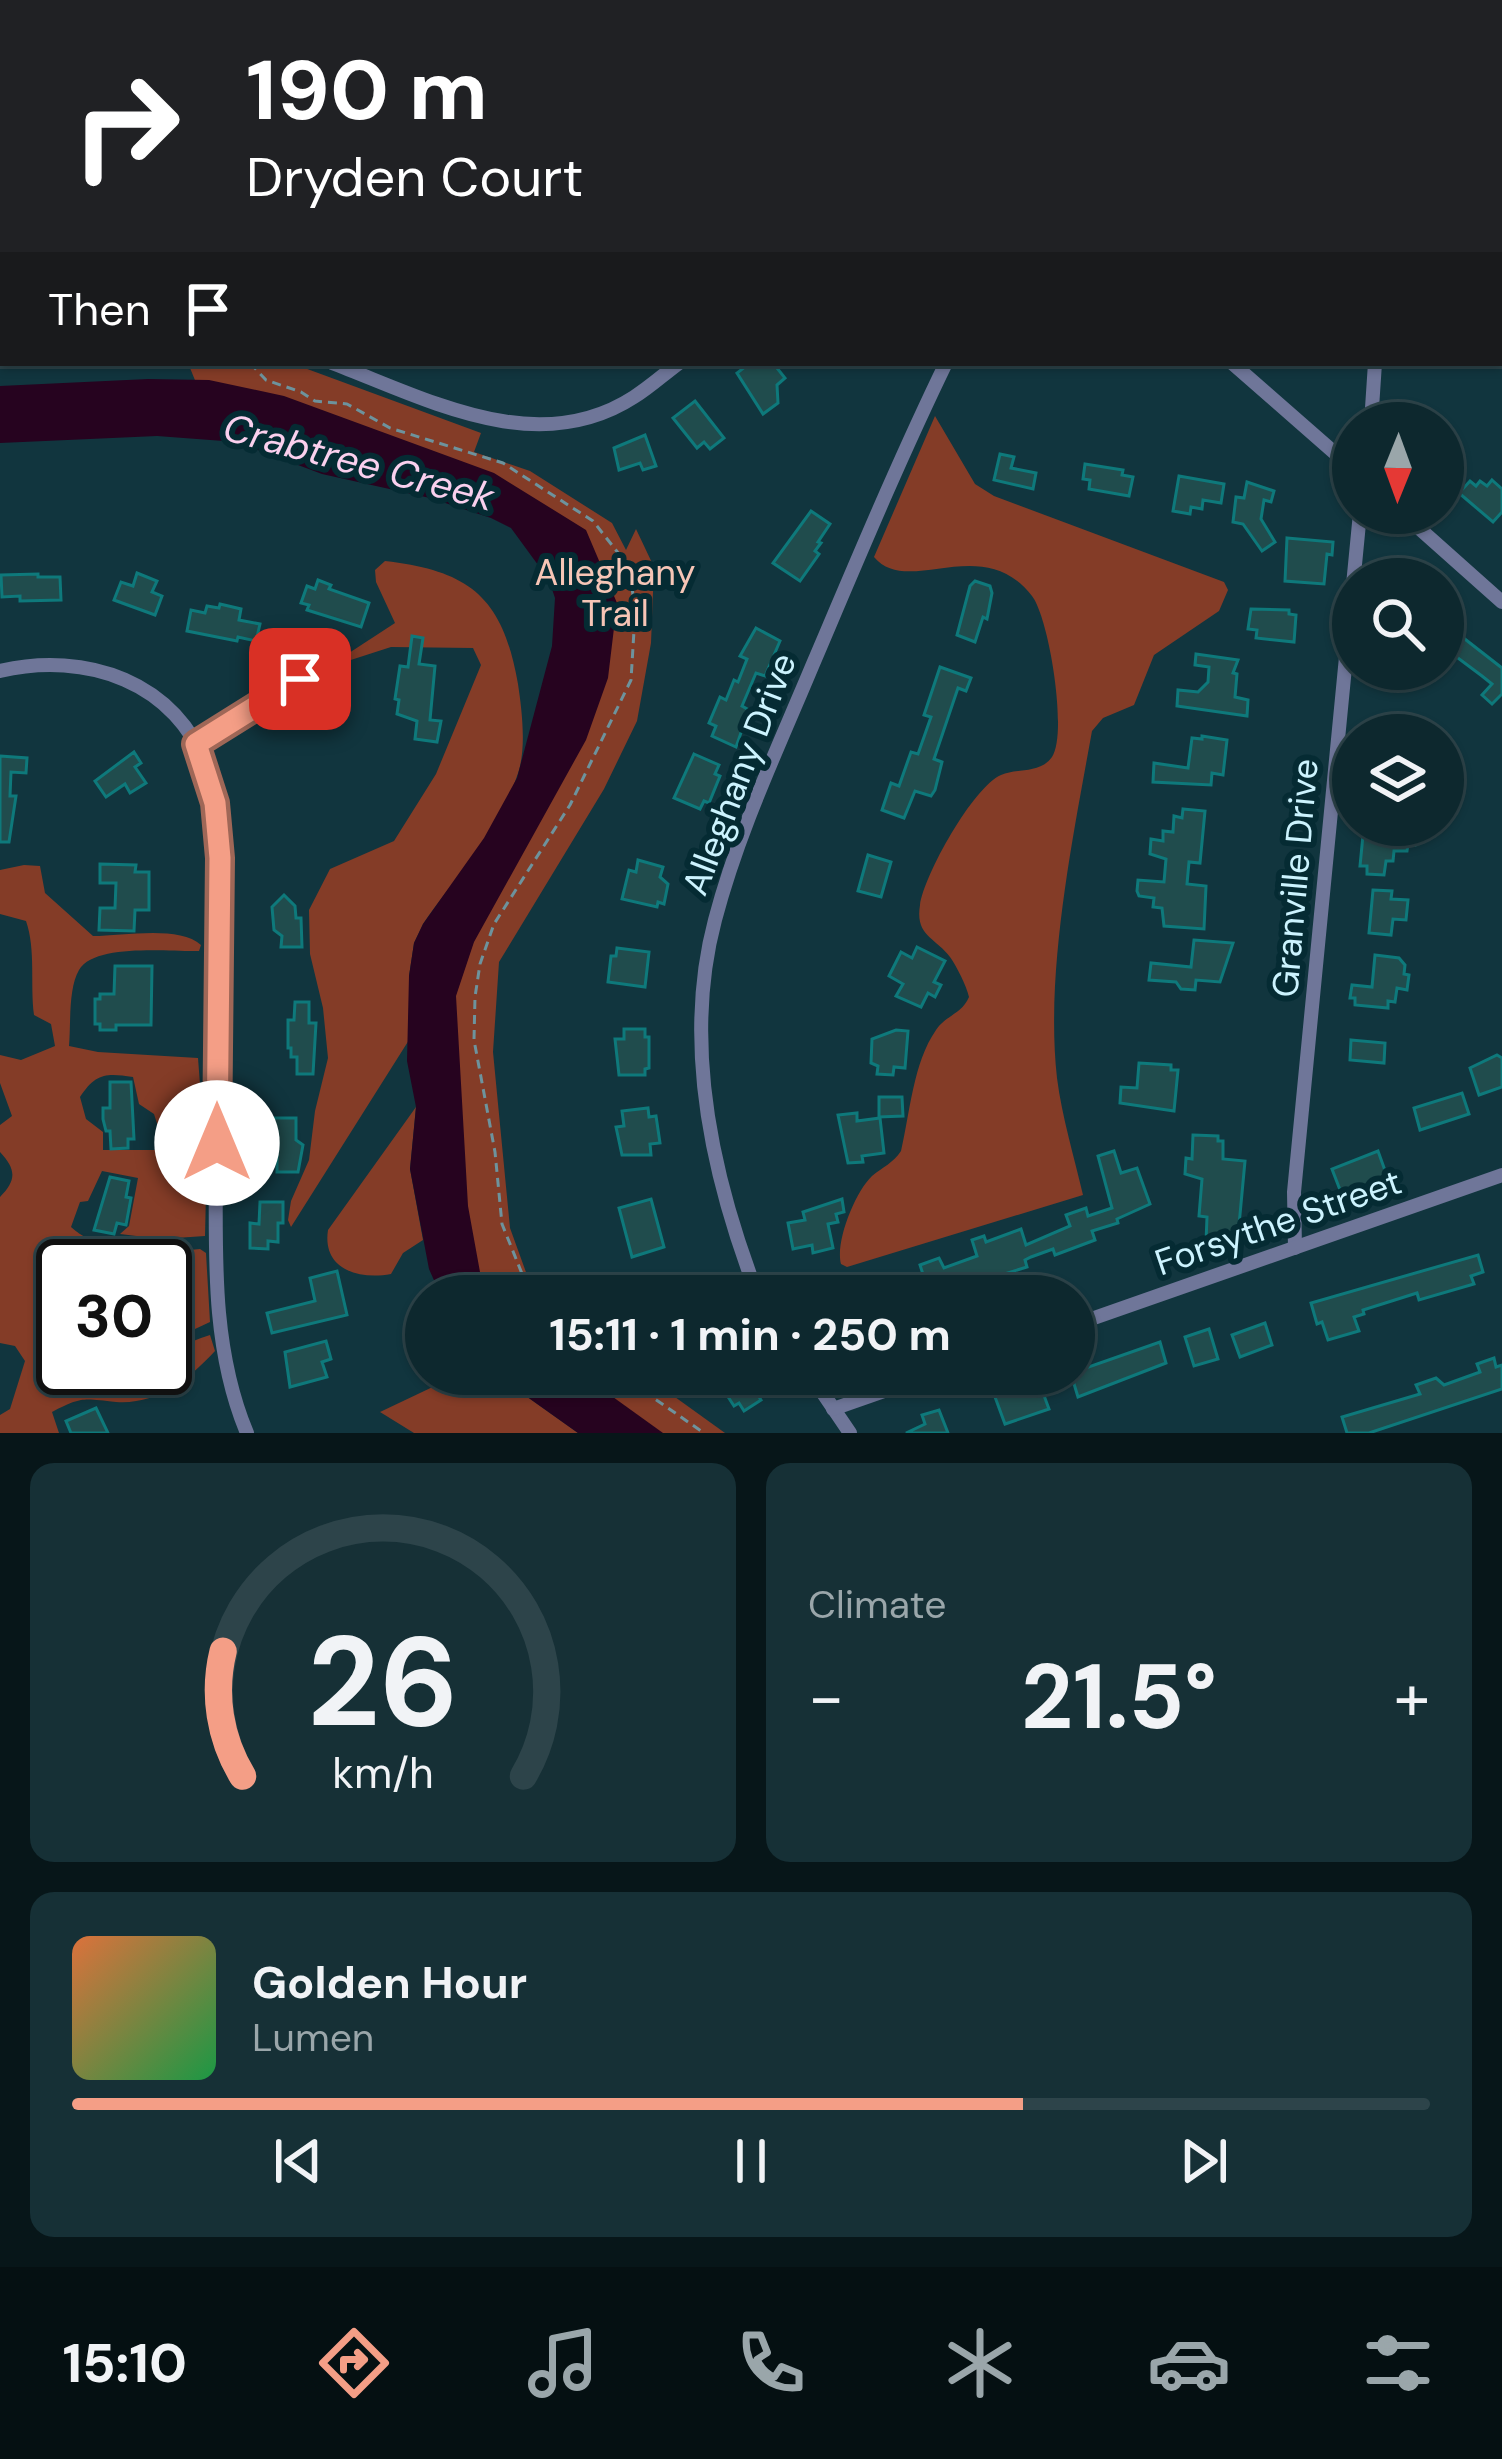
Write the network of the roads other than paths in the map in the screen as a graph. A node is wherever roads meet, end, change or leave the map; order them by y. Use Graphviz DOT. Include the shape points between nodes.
graph roads {
  1 [pos="340,366"];
  2 [pos="675,366"];
  3 [pos="945,366"];
  4 [pos="1235,366"];
  5 [pos="1375,366"];
  6 [pos="1372,402"];
  7 [pos="1332,451"];
  8 [pos="1358,534"];
  9 [pos="1426,534"];
  10 [pos="1502,602"];
  11 [pos="0,671"];
  12 [pos="300,679"];
  13 [pos="196,744"];
  14 [pos="1502,1175"];
  15 [pos="1294,1248"];
  16 [pos="750,1275"];
  17 [pos="1095,1318"];
  18 [pos="824,1395"];
  19 [pos="871,1395"];
  20 [pos="833,1408"];
  21 [pos="247,1433"];
  22 [pos="850,1433"];
  1 -- 2 [label="street" via="511,425 577,421 631,399"];
  3 -- 16 [label="street, Alleghany Drive" via="766,777 710,940 704,992 711,1147"];
  4 -- 7 [label="street"];
  5 -- 6 [label="street"];
  8 -- 15 [label="street, Granville Drive"];
  9 -- 10 [label="street"];
  11 -- 13 [label="street" via="54,663 110,673 169,708"];
  12 -- 13 [label="street"];
  13 -- 21 [label="street" via="215,803 220,858 218,1313"];
  14 -- 15 [label="street, Forsythe Street"];
  15 -- 17 [label="street, Forsythe Street"];
  18 -- 20 [label="street"];
  19 -- 20 [label="street"];
  20 -- 22 [label="street"];
}
